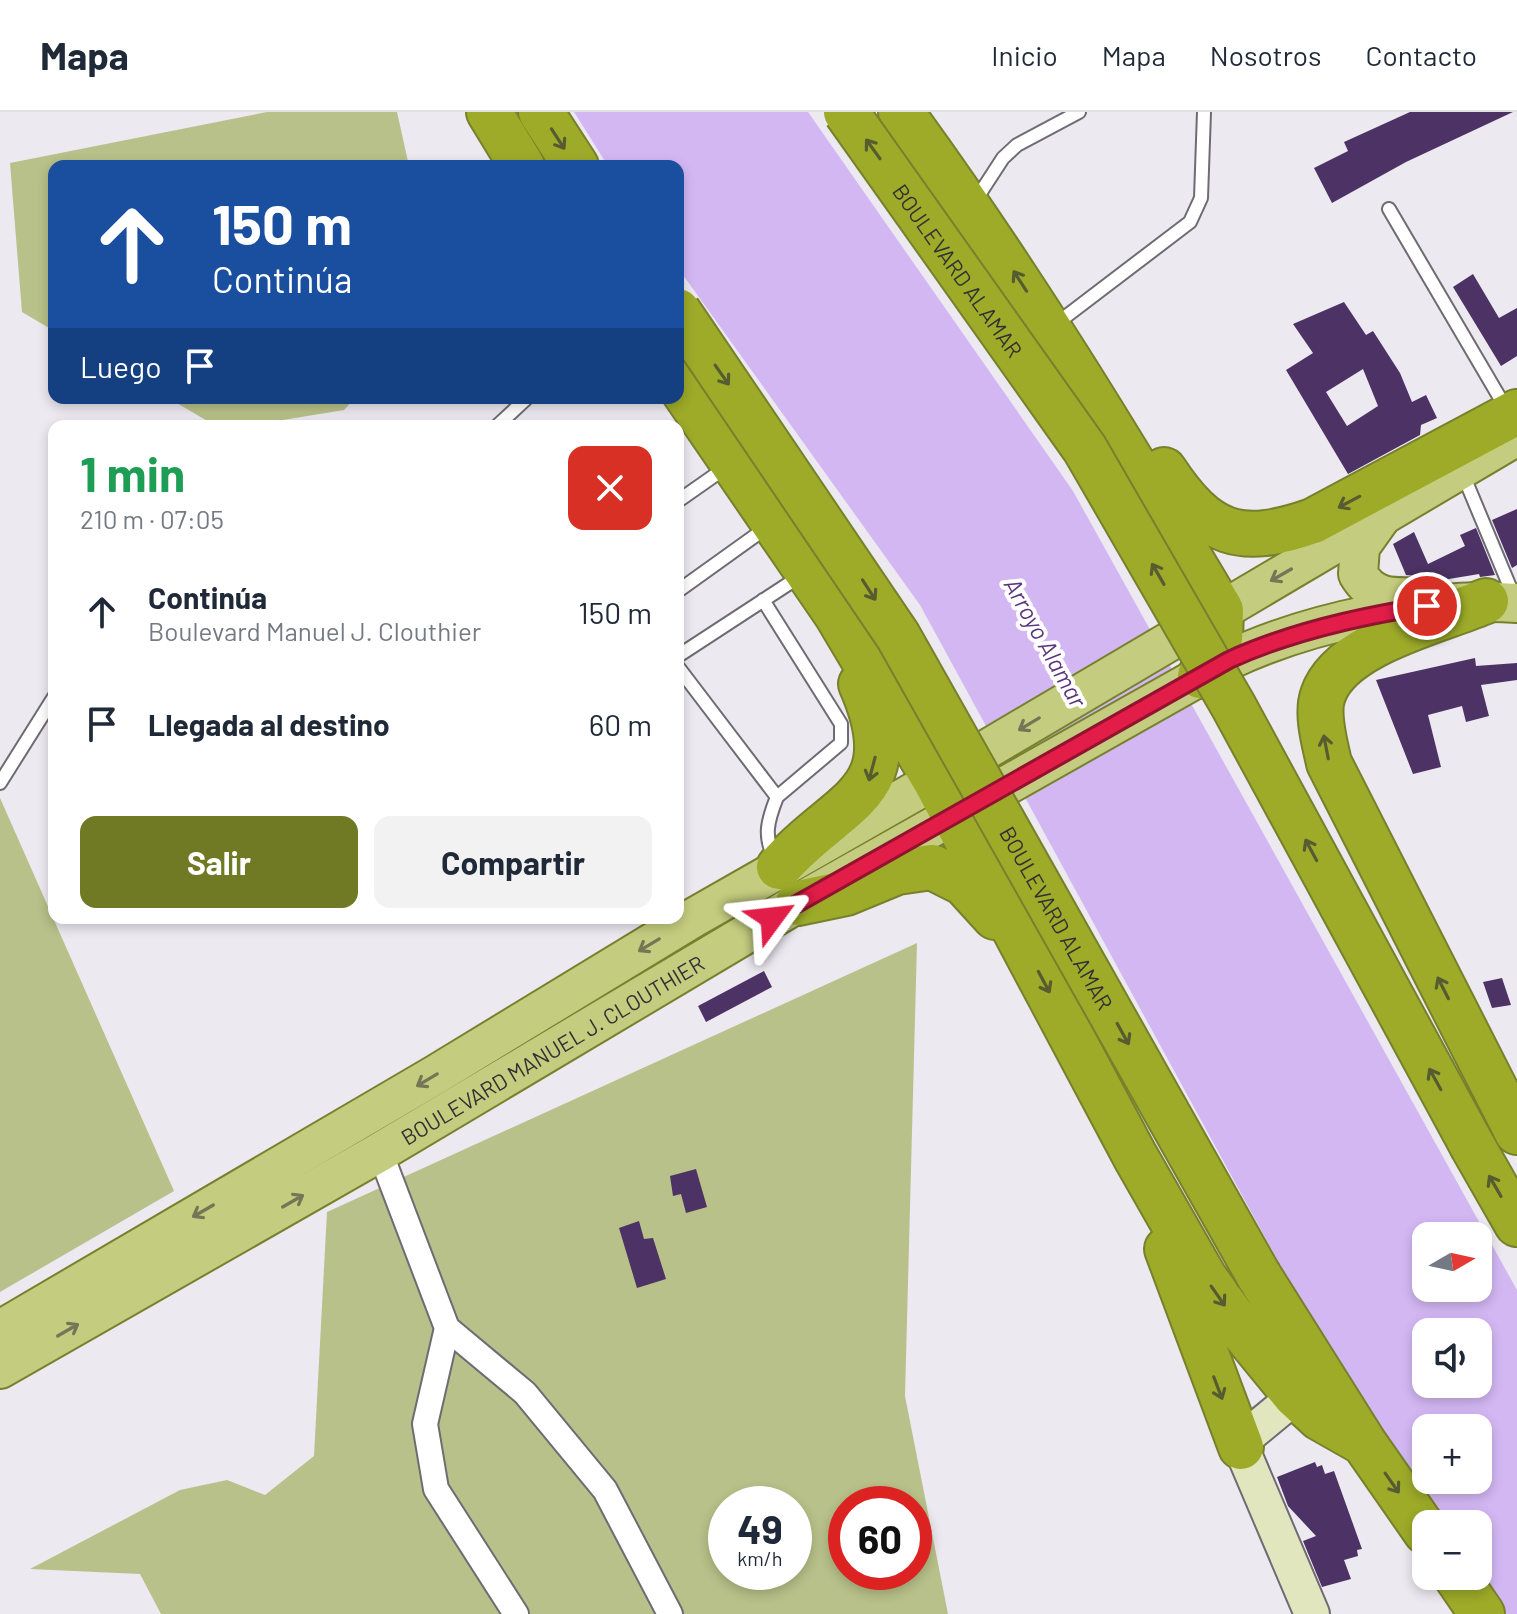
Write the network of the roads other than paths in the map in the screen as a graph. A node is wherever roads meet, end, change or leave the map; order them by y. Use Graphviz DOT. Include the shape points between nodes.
graph roads {
  1 [pos="489,112"];
  2 [pos="541,112"];
  3 [pos="846,112"];
  4 [pos="901,112"];
  5 [pos="1079,112"];
  6 [pos="1204,112"];
  7 [pos="518,160"];
  8 [pos="572,160"];
  9 [pos="971,207"];
  10 [pos="1389,209"];
  11 [pos="684,320"];
  12 [pos="1050,328"];
  13 [pos="1089,388"];
  14 [pos="684,392"];
  15 [pos="521,404"];
  16 [pos="503,420"];
  17 [pos="1515,421"];
  18 [pos="733,462"];
  19 [pos="1461,469"];
  20 [pos="684,497"];
  21 [pos="1385,514"];
  22 [pos="774,522"];
  23 [pos="808,571"];
  24 [pos="684,587"];
  25 [pos="763,600"];
  26 [pos="1492,602"];
  27 [pos="1214,614"];
  28 [pos="837,615"];
  29 [pos="684,652"];
  30 [pos="1216,668"];
  31 [pos="684,675"];
  32 [pos="48,707"];
  33 [pos="0,783"];
  34 [pos="777,797"];
  35 [pos="945,797"];
  36 [pos="788,885"];
  37 [pos="684,917"];
  38 [pos="673,924"];
  39 [pos="1018,932"];
  40 [pos="1517,1132"];
  41 [pos="380,1152"];
  42 [pos="1135,1156"];
  43 [pos="1517,1224"];
  44 [pos="447,1328"];
  45 [pos="0,1330"];
  46 [pos="0,1369"];
  47 [pos="1309,1384"];
  48 [pos="1241,1447"];
  49 [pos="1412,1512"];
  50 [pos="1466,1590"];
  51 [pos="516,1614"];
  52 [pos="670,1614"];
  53 [pos="1312,1614"];
  54 [pos="1482,1614"];
  1 -- 7 [label="highway"];
  2 -- 8 [label="highway, one-way"];
  43 -- 3 [label="highway, BOULEVARD ALAMAR, one-way, bridge" via="1234,707 1085,449"];
  4 -- 9 [label="highway"];
  5 -- 9 [label="lane" via="1017,145"];
  6 -- 12 [label="lane" via="1201,198 1190,222"];
  12 -- 9 [label="highway, one-way"];
  10 -- 17 [label="lane"];
  11 -- 47 [label="highway, BOULEVARD ALAMAR, one-way, bridge" via="898,636 1259,1276"];
  12 -- 13 [label="highway"];
  17 -- 13 [label="highway, one-way" via="1313,521 1277,534 1249,536 1194,512 1131,421"];
  13 -- 27 [label="highway"];
  14 -- 18 [label="highway"];
  15 -- 16 [label="lane"];
  17 -- 19 [label="main road, BOULEVARD MANUEL J. CLOUTHIER"];
  18 -- 20 [label="lane"];
  18 -- 22 [label="highway"];
  19 -- 21 [label="main road, BOULEVARD MANUEL J. CLOUTHIER"];
  19 -- 26 [label="lane"];
  21 -- 26 [label="main road" via="1360,547 1358,574 1364,584 1385,597"];
  21 -- 27 [label="main road, BOULEVARD MANUEL J. CLOUTHIER, one-way"];
  22 -- 23 [label="highway"];
  22 -- 24 [label="lane"];
  23 -- 25 [label="lane"];
  23 -- 28 [label="highway"];
  25 -- 29 [label="lane"];
  25 -- 34 [label="lane" via="841,724 841,743"];
  26 -- 30 [label="main road, BOULEVARD MANUEL J. CLOUTHIER" via="1382,613"];
  40 -- 26 [label="highway, one-way" via="1329,763 1323,735 1322,697 1335,671 1355,655"];
  27 -- 30 [label="highway" via="1220,639"];
  27 -- 35 [label="main road, BOULEVARD MANUEL J. CLOUTHIER, one-way" via="983,751"];
  28 -- 35 [label="highway"];
  28 -- 36 [label="highway, one-way" via="840,636 876,725 874,772 847,810 798,846"];
  30 -- 35 [label="main road, BOULEVARD MANUEL J. CLOUTHIER" via="1002,786"];
  31 -- 34 [label="lane"];
  32 -- 33 [label="lane"];
  34 -- 36 [label="lane" via="767,821 766,843"];
  35 -- 36 [label="main road, BOULEVARD MANUEL J. CLOUTHIER"];
  35 -- 39 [label="highway"];
  36 -- 37 [label="main road, BOULEVARD MANUEL J. CLOUTHIER, one-way"];
  36 -- 39 [label="highway" via="846,893 897,872 932,867 964,883 998,920"];
  36 -- 41 [label="main road, BOULEVARD MANUEL J. CLOUTHIER"];
  38 -- 45 [label="main road, BOULEVARD MANUEL J. CLOUTHIER, one-way" via="435,1075"];
  39 -- 42 [label="highway, one-way"];
  41 -- 44 [label="street"];
  46 -- 41 [label="main road, BOULEVARD MANUEL J. CLOUTHIER, one-way"];
  42 -- 47 [label="highway, one-way" via="1204,1277 1245,1334"];
  42 -- 48 [label="highway, one-way"];
  44 -- 51 [label="street" via="425,1424 436,1489"];
  44 -- 52 [label="street" via="525,1393 605,1490"];
  47 -- 48 [label="main road"];
  47 -- 49 [label="highway, BOULEVARD ALAMAR, one-way" via="1364,1443"];
  48 -- 53 [label="main road"];
  50 -- 54 [label="highway"];
}
